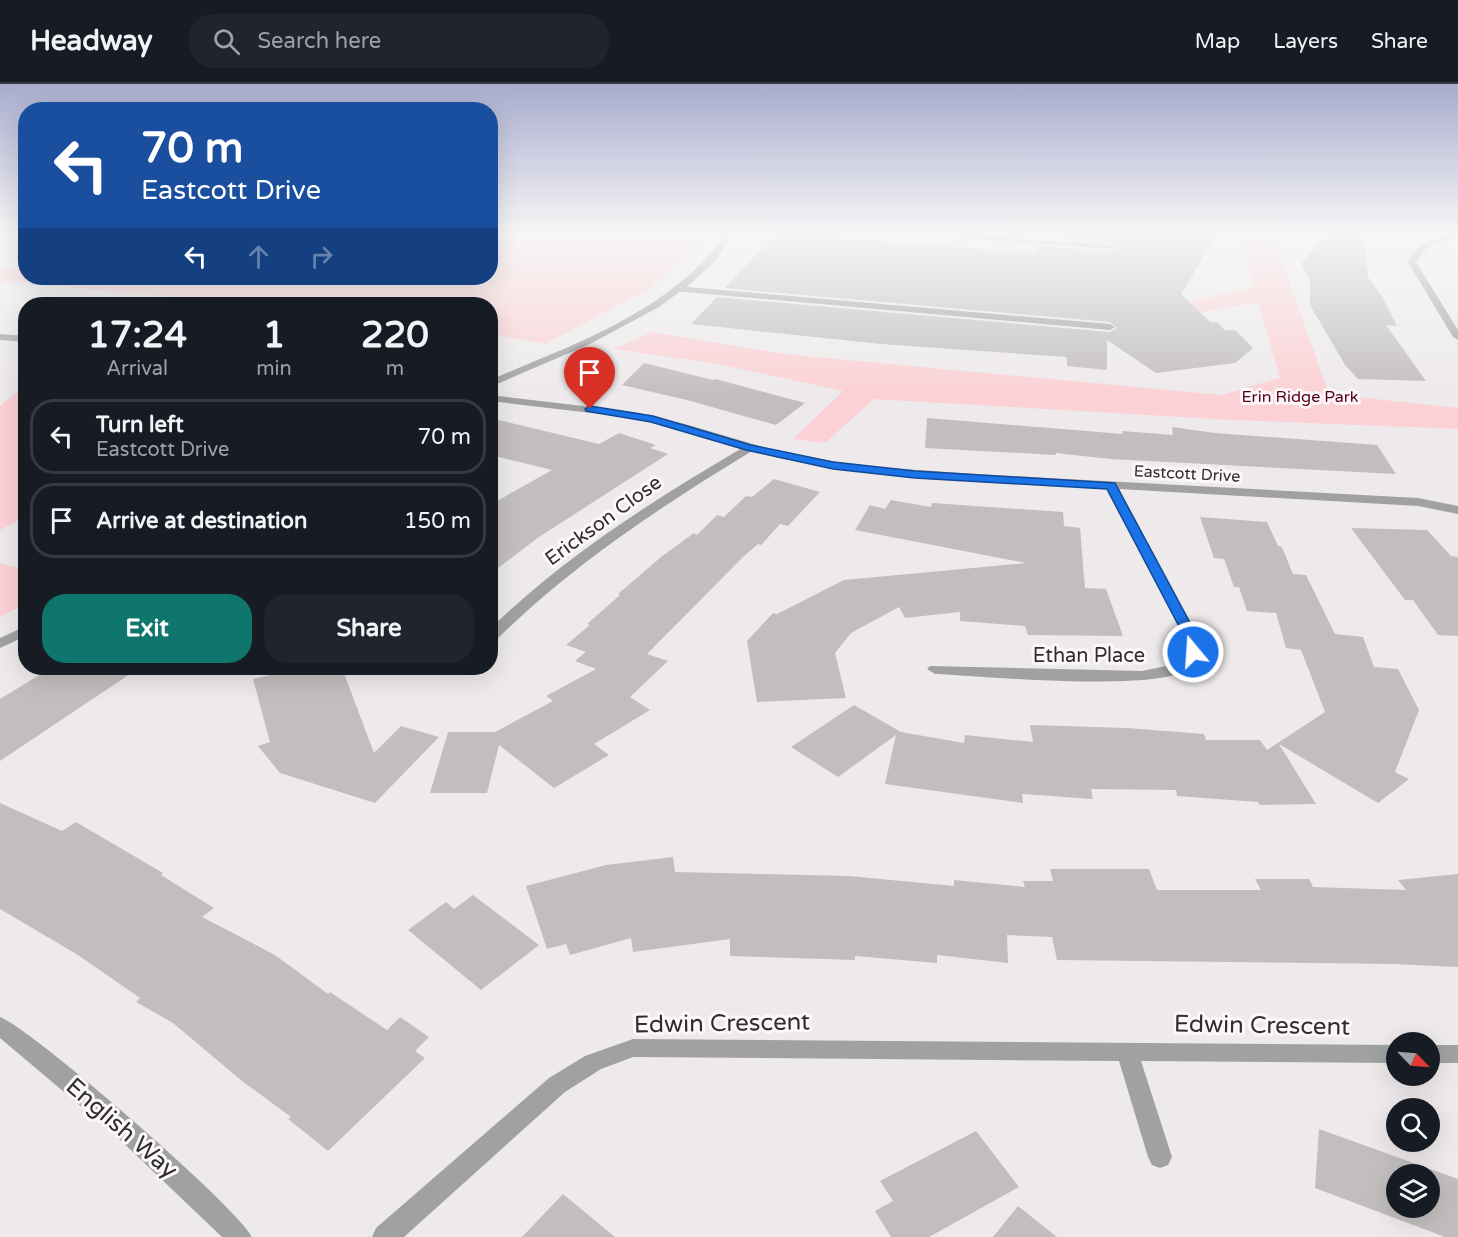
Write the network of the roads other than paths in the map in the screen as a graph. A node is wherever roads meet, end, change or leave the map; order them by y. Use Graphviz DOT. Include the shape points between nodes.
graph roads {
  1 [pos="1427,289"];
  2 [pos="677,290"];
  3 [pos="1110,327"];
  4 [pos="0,337"];
  5 [pos="1458,337"];
  6 [pos="18,338"];
  7 [pos="498,380"];
  8 [pos="498,399"];
  9 [pos="749,448"];
  10 [pos="1111,486"];
  11 [pos="1458,510"];
  12 [pos="498,631"];
  13 [pos="18,634"];
  14 [pos="0,644"];
  15 [pos="934,669"];
  16 [pos="0,1026"];
  17 [pos="1127,1051"];
  18 [pos="1386,1054"];
  19 [pos="1440,1054"];
  20 [pos="1458,1054"];
  21 [pos="1160,1157"];
  22 [pos="239,1237"];
  23 [pos="385,1237"];
  1 -- 5 [label="street"];
  2 -- 3 [label="street"];
  2 -- 7 [label="street" via="611,329"];
  4 -- 6 [label="street"];
  8 -- 9 [label="street, Eastcott Drive" via="653,419"];
  9 -- 10 [label="street, Eastcott Drive" via="861,469"];
  9 -- 12 [label="street, Erickson Close" via="657,504 597,547"];
  10 -- 11 [label="street, Eastcott Drive" via="1418,502"];
  10 -- 15 [label="street, Ethan Place" via="1190,634 1193,652 1187,663 1142,676"];
  13 -- 14 [label="street"];
  16 -- 22 [label="street, English Way" via="141,1144"];
  17 -- 18 [label="street, Edwin Crescent"];
  17 -- 21 [label="street"];
  17 -- 23 [label="street, Edwin Crescent" via="633,1048 609,1054 557,1085"];
  19 -- 20 [label="street"];
}
